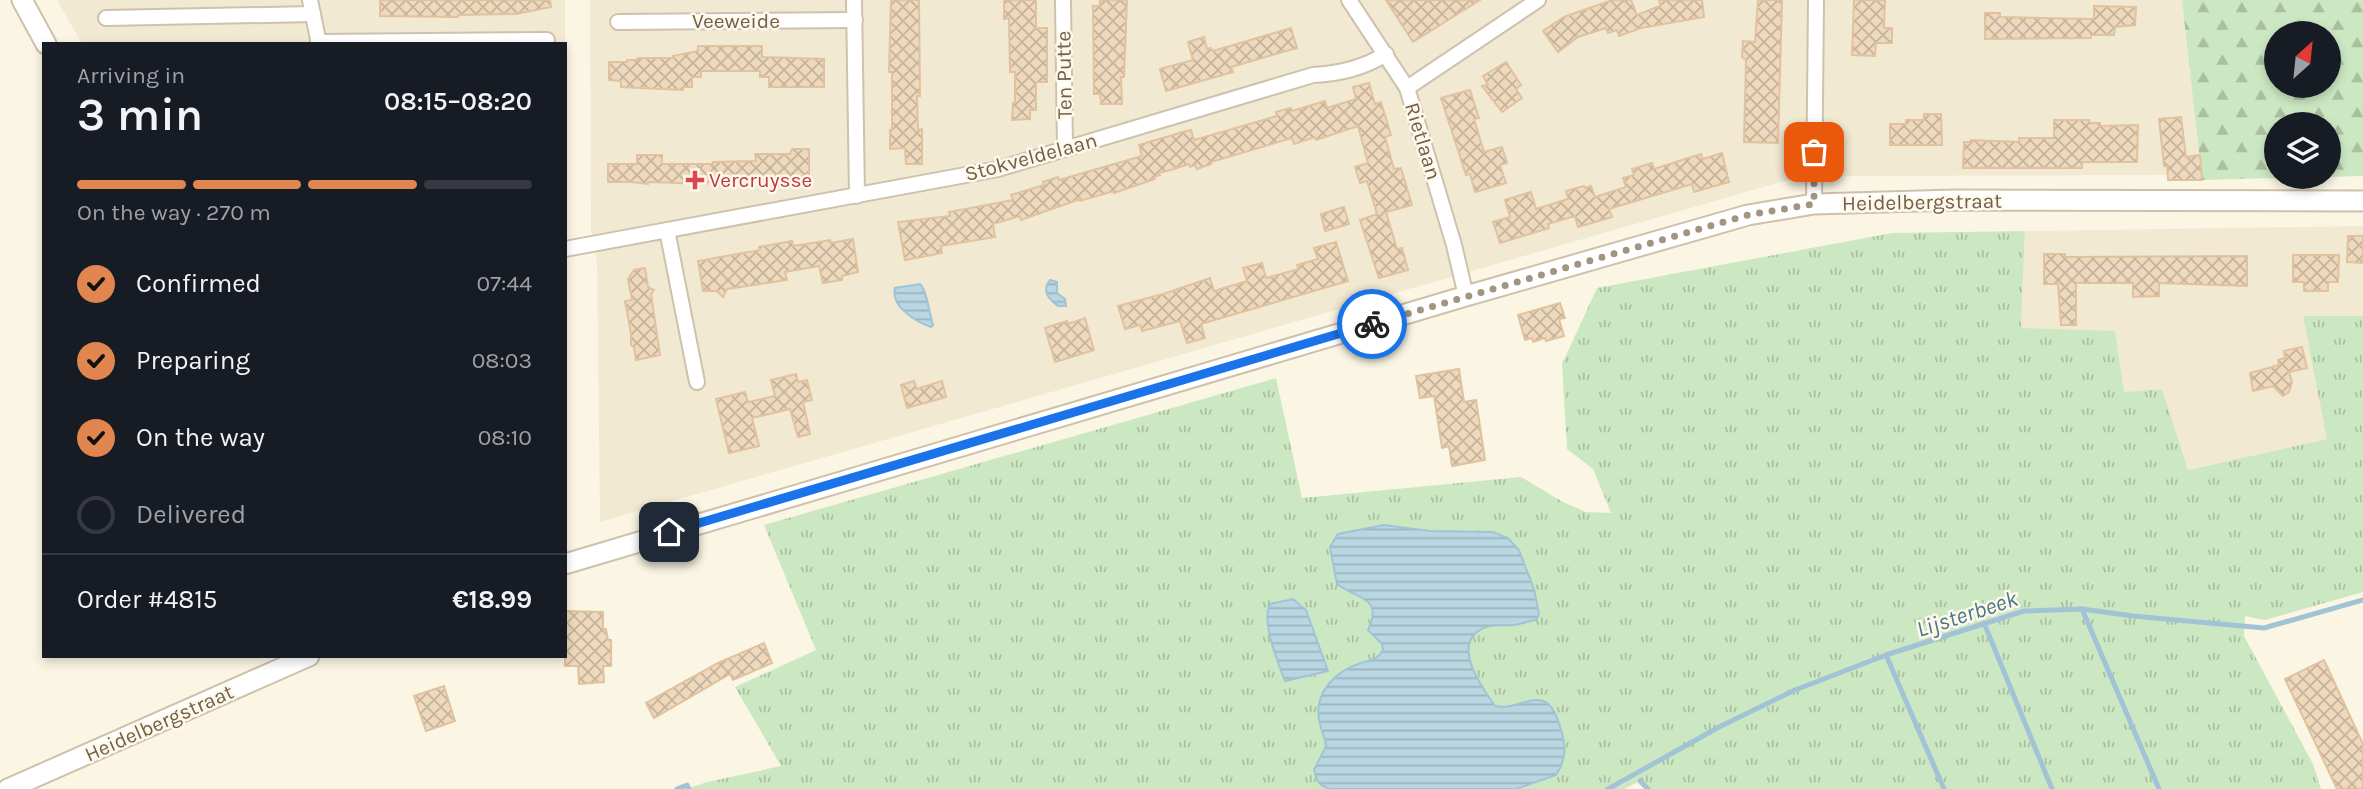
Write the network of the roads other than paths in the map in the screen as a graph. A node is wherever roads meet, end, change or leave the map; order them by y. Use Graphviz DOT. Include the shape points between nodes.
graph roads {
  1 [pos="22,0"];
  2 [pos="855,0"];
  3 [pos="1063,0"];
  4 [pos="1349,0"];
  5 [pos="1538,0"];
  6 [pos="1816,0"];
  7 [pos="312,7"];
  8 [pos="106,18"];
  9 [pos="855,20"];
  10 [pos="618,22"];
  11 [pos="547,40"];
  12 [pos="45,42"];
  13 [pos="318,42"];
  14 [pos="394,42"];
  15 [pos="1386,54"];
  16 [pos="1407,88"];
  17 [pos="1065,149"];
  18 [pos="857,196"];
  19 [pos="2363,201"];
  20 [pos="1814,204"];
  21 [pos="667,230"];
  22 [pos="567,249"];
  23 [pos="1466,296"];
  24 [pos="697,382"];
  25 [pos="567,563"];
  26 [pos="304,658"];
  27 [pos="8,789"];
  1 -- 12 [label="main road"];
  2 -- 9 [label="street"];
  3 -- 17 [label="street, Ten Putte"];
  4 -- 15 [label="street, Rietlaan"];
  5 -- 16 [label="street"];
  6 -- 20 [label="street"];
  7 -- 8 [label="street"];
  7 -- 13 [label="street"];
  9 -- 10 [label="street, Veeweide"];
  9 -- 18 [label="street"];
  11 -- 14 [label="street"];
  15 -- 16 [label="street, Rietlaan"];
  15 -- 17 [label="street, Stokveldelaan" via="1330,75 1313,75"];
  16 -- 23 [label="street, Rietlaan"];
  17 -- 18 [label="street, Stokveldelaan" via="998,169"];
  18 -- 21 [label="street, Stokveldelaan"];
  19 -- 20 [label="main road, Heidelbergstraat"];
  20 -- 23 [label="main road, Heidelbergstraat" via="1748,215"];
  21 -- 22 [label="street, Stokveldelaan"];
  21 -- 24 [label="street"];
  23 -- 25 [label="main road, Heidelbergstraat"];
  26 -- 27 [label="main road, Heidelbergstraat"];
}
